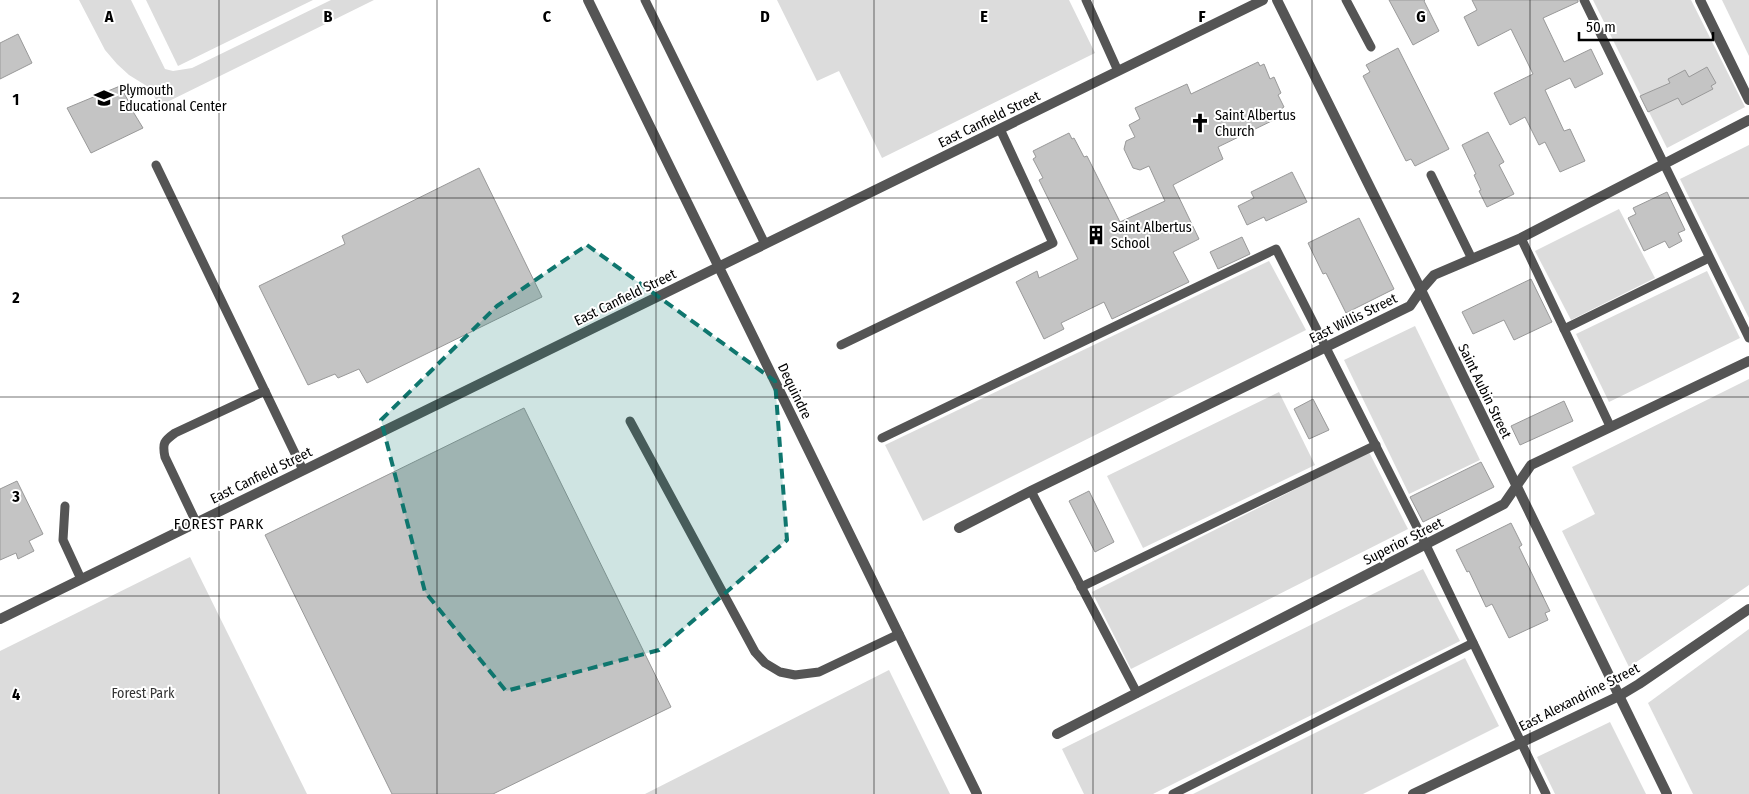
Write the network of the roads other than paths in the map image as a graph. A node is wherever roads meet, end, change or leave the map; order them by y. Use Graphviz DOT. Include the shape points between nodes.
graph roads {
  1 [pos="588,0"];
  2 [pos="645,0"];
  3 [pos="1086,0"];
  4 [pos="1263,0"];
  5 [pos="1277,0"];
  6 [pos="1346,0"];
  7 [pos="1584,0"];
  8 [pos="1700,0"];
  9 [pos="1371,47"];
  10 [pos="1118,70"];
  11 [pos="1749,100"];
  12 [pos="1749,120"];
  13 [pos="1000,129"];
  14 [pos="1664,164"];
  15 [pos="156,165"];
  16 [pos="1431,175"];
  17 [pos="1521,238"];
  18 [pos="765,244"];
  19 [pos="1709,258"];
  20 [pos="1472,259"];
  21 [pos="718,267"];
  22 [pos="1421,290"];
  23 [pos="1564,328"];
  24 [pos="1749,338"];
  25 [pos="841,345"];
  26 [pos="1326,346"];
  27 [pos="1749,361"];
  28 [pos="265,391"];
  29 [pos="630,421"];
  30 [pos="1610,426"];
  31 [pos="882,438"];
  32 [pos="1376,445"];
  33 [pos="303,470"];
  34 [pos="1516,487"];
  35 [pos="1031,491"];
  36 [pos="65,506"];
  37 [pos="196,522"];
  38 [pos="959,528"];
  39 [pos="1426,545"];
  40 [pos="81,579"];
  41 [pos="1081,587"];
  42 [pos="1749,609"];
  43 [pos="0,619"];
  44 [pos="899,634"];
  45 [pos="1473,643"];
  46 [pos="1137,693"];
  47 [pos="1619,696"];
  48 [pos="1057,734"];
  49 [pos="1521,742"];
  50 [pos="977,794"];
  51 [pos="1173,794"];
  52 [pos="1413,794"];
  53 [pos="1546,794"];
  54 [pos="1667,794"];
  1 -- 21 [label="street, Dequindre"];
  2 -- 18 [label="lane"];
  3 -- 10 [label="lane"];
  4 -- 10 [label="street, East Canfield Street"];
  5 -- 22 [label="street, Saint Aubin Street"];
  6 -- 9 [label="lane"];
  7 -- 14 [label="lane"];
  8 -- 11 [label="street"];
  10 -- 13 [label="street, East Canfield Street"];
  12 -- 14 [label="street, East Willis Street"];
  13 -- 18 [label="street, East Canfield Street"];
  13 -- 25 [label="lane" via="1053,243"];
  14 -- 17 [label="street, East Willis Street"];
  14 -- 19 [label="lane"];
  15 -- 28 [label="lane"];
  16 -- 20 [label="lane"];
  17 -- 20 [label="street, East Willis Street"];
  17 -- 23 [label="lane"];
  18 -- 21 [label="street, East Canfield Street"];
  19 -- 23 [label="lane"];
  19 -- 24 [label="lane"];
  20 -- 22 [label="street, East Willis Street" via="1434,275"];
  21 -- 33 [label="street, East Canfield Street"];
  21 -- 44 [label="street, Dequindre"];
  22 -- 26 [label="street, East Willis Street" via="1410,306"];
  22 -- 34 [label="street, Saint Aubin Street"];
  23 -- 30 [label="lane"];
  26 -- 31 [label="lane" via="1276,249"];
  26 -- 32 [label="lane"];
  26 -- 35 [label="street, East Willis Street"];
  27 -- 30 [label="street, Superior Street"];
  28 -- 33 [label="lane"];
  28 -- 37 [label="lane" via="175,433 165,441 165,457"];
  29 -- 44 [label="lane" via="756,652 765,663 780,672 796,675 819,672"];
  30 -- 34 [label="street, Superior Street" via="1531,465"];
  32 -- 39 [label="lane"];
  32 -- 41 [label="lane"];
  33 -- 37 [label="street, East Canfield Street"];
  34 -- 39 [label="street, Superior Street" via="1504,504"];
  34 -- 47 [label="street, Saint Aubin Street"];
  35 -- 38 [label="street, East Willis Street"];
  35 -- 41 [label="lane"];
  36 -- 40 [label="lane" via="63,540"];
  37 -- 40 [label="street, East Canfield Street"];
  39 -- 45 [label="lane"];
  39 -- 46 [label="street, Superior Street"];
  40 -- 43 [label="street, East Canfield Street"];
  41 -- 46 [label="lane"];
  42 -- 47 [label="street, East Alexandrine Street"];
  44 -- 50 [label="street, Dequindre"];
  45 -- 49 [label="lane"];
  45 -- 51 [label="lane"];
  46 -- 48 [label="street, Superior Street"];
  47 -- 49 [label="street, East Alexandrine Street"];
  47 -- 54 [label="street, Saint Aubin Street"];
  49 -- 52 [label="street, East Alexandrine Street"];
  49 -- 53 [label="lane"];
}
